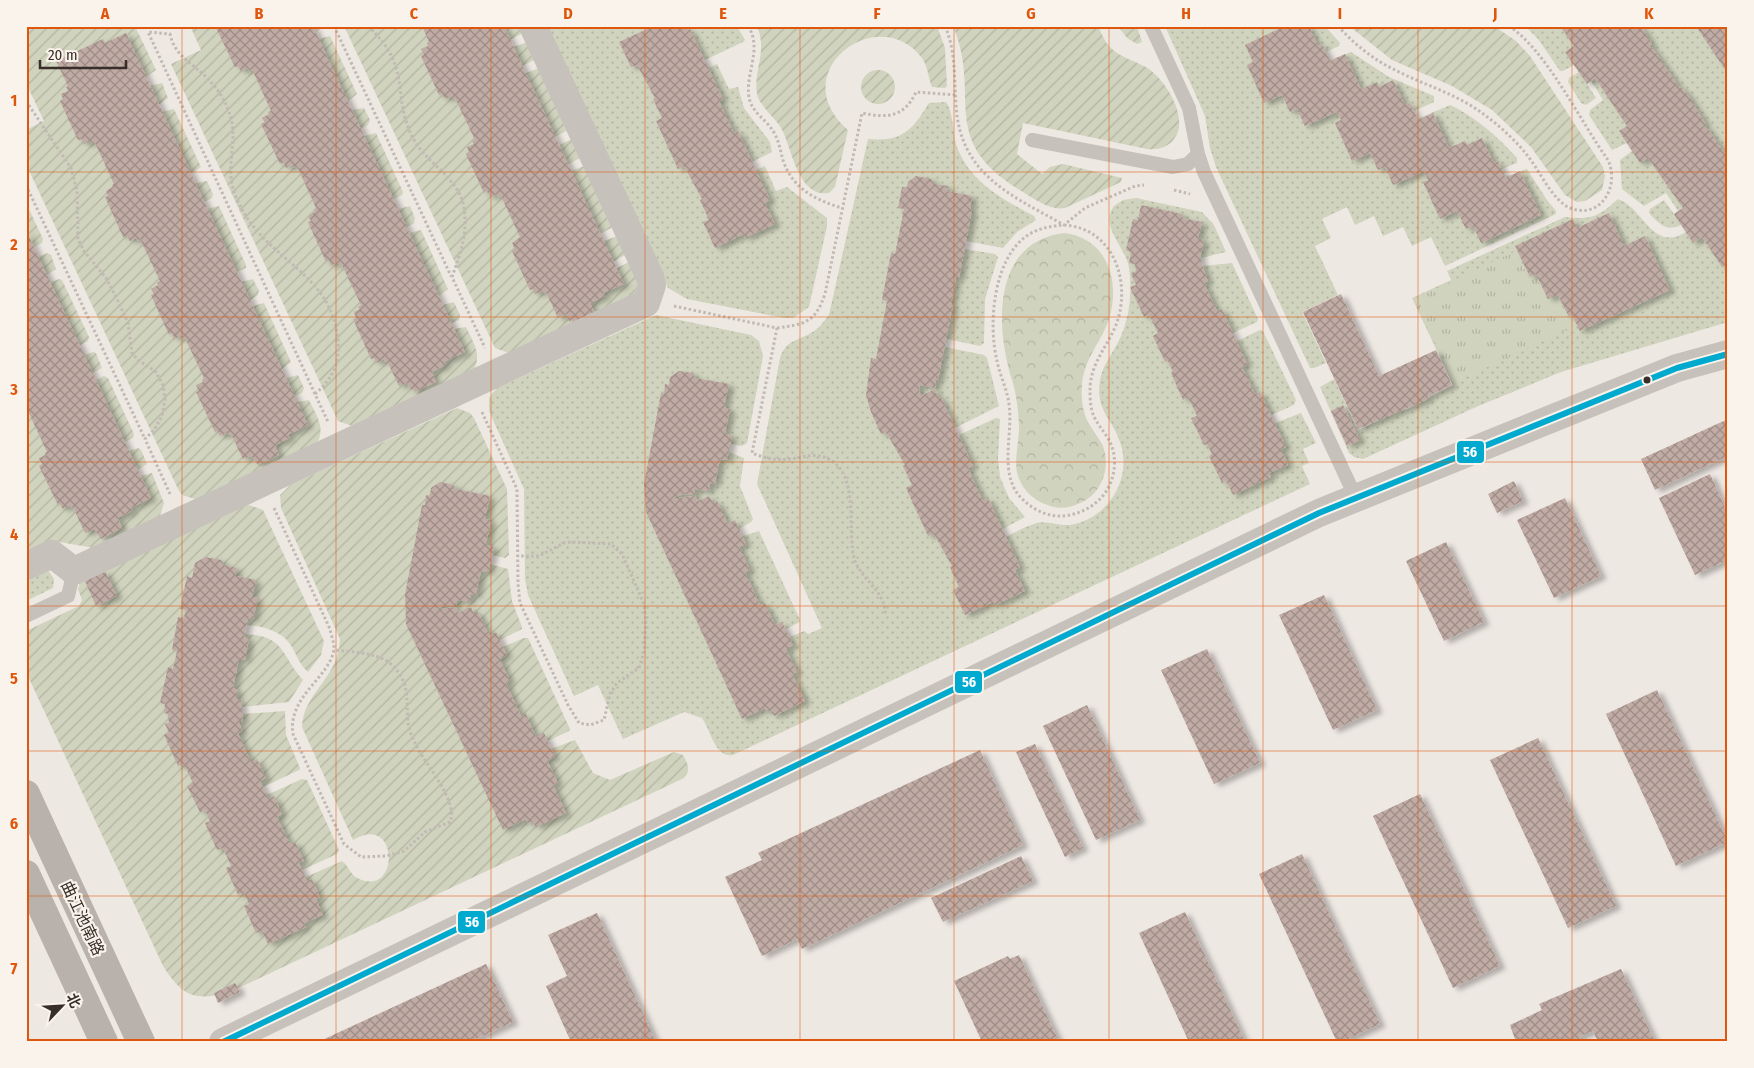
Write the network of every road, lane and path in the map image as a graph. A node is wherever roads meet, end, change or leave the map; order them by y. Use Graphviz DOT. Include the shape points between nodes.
graph roads {
  1 [pos="334,26"];
  2 [pos="368,26"];
  3 [pos="533,26"];
  4 [pos="748,26"];
  5 [pos="945,26"];
  6 [pos="1151,26"];
  7 [pos="1338,26"];
  8 [pos="1509,26"];
  9 [pos="956,95"];
  10 [pos="26,102"];
  11 [pos="1032,140"];
  12 [pos="1198,154"];
  13 [pos="1149,184"];
  14 [pos="26,185"];
  15 [pos="1166,188"];
  16 [pos="1218,201"];
  17 [pos="842,208"];
  18 [pos="1064,225"];
  19 [pos="452,277"];
  20 [pos="651,294"];
  21 [pos="777,328"];
  22 [pos="1728,354"];
  23 [pos="497,374"];
  24 [pos="470,387"];
  25 [pos="315,394"];
  26 [pos="145,439"];
  27 [pos="340,447"];
  28 [pos="262,483"];
  29 [pos="1356,498"];
  30 [pos="182,521"];
  31 [pos="518,556"];
  32 [pos="26,566"];
  33 [pos="74,571"];
  34 [pos="26,616"];
  35 [pos="885,616"];
  36 [pos="334,650"];
  37 [pos="26,794"];
  38 [pos="26,874"];
  39 [pos="104,1042"];
  40 [pos="141,1042"];
  41 [pos="223,1042"];
  1 -- 19 [label="path"];
  2 -- 19 [label="path" via="381,38 392,56 401,84 406,121 414,140 461,196 466,230"];
  3 -- 20 [label="street" via="650,277"];
  4 -- 17 [label="path" via="755,41 749,82 753,109 772,129 787,169 799,187 813,197"];
  5 -- 9 [label="path" via="954,57"];
  6 -- 12 [label="lane" via="1189,108"];
  7 -- 8 [label="path" via="1378,60 1450,94 1486,116 1526,154 1561,202 1574,209 1592,208 1610,192 1612,168 1536,51"];
  9 -- 17 [label="path" via="916,92 912,102 901,111 881,116 862,113"];
  9 -- 18 [label="path" via="960,132 977,166 998,186"];
  10 -- 26 [label="path" via="71,168 77,191 78,239 117,299 128,323 132,353 155,371 163,384 162,416"];
  11 -- 12 [label="lane" via="1173,167 1188,164"];
  12 -- 16 [label="lane"];
  13 -- 18 [label="path" via="1135,186 1085,208"];
  14 -- 26 [label="path"];
  15 -- 16 [label="path"];
  16 -- 29 [label="lane"];
  17 -- 21 [label="path" via="819,311 804,323"];
  18 -- 18 [label="path" via="1090,231 1111,251 1119,269 1120,299 1116,324 1095,364 1090,389 1093,413 1109,439 1114,455 1112,478 1103,496 1088,508 1076,514 1056,516 1029,505 1011,481 1009,404 995,353 993,312 1006,262 1020,241 1039,229"];
  19 -- 23 [label="path"];
  20 -- 21 [label="path" via="675,307"];
  20 -- 23 [label="street" via="639,308"];
  21 -- 35 [label="path" via="752,453 778,460 817,456 837,467 849,493 852,553 864,578 884,601"];
  22 -- 29 [label="street" via="1678,368"];
  23 -- 24 [label="street"];
  24 -- 27 [label="street"];
  24 -- 31 [label="path" via="517,489"];
  25 -- 25 [label="path" via="160,59 148,32 170,34 177,52 209,79 219,92 233,124 231,178 243,212 266,242 316,285 328,303 337,332 338,355 330,378"];
  25 -- 27 [label="path"];
  26 -- 30 [label="path"];
  27 -- 28 [label="street"];
  28 -- 30 [label="street"];
  28 -- 36 [label="path" via="330,629"];
  29 -- 41 [label="street" via="1310,517"];
  30 -- 33 [label="street"];
  31 -- 31 [label="path" via="520,603 568,706 580,723 590,725 604,720 610,694 617,683 639,668 644,652 644,604 622,554 611,544 572,542 539,556"];
  32 -- 33 [label="street" via="52,554"];
  33 -- 34 [label="lane" via="68,596"];
  36 -- 36 [label="path" via="378,657 399,672 408,692 408,722 412,737 452,809 450,822 425,832 412,846 395,854 360,857 344,844 293,734 293,718 298,706"];
  37 -- 40 [label="main road, 曲江池南路"];
  38 -- 39 [label="main road"];
}
